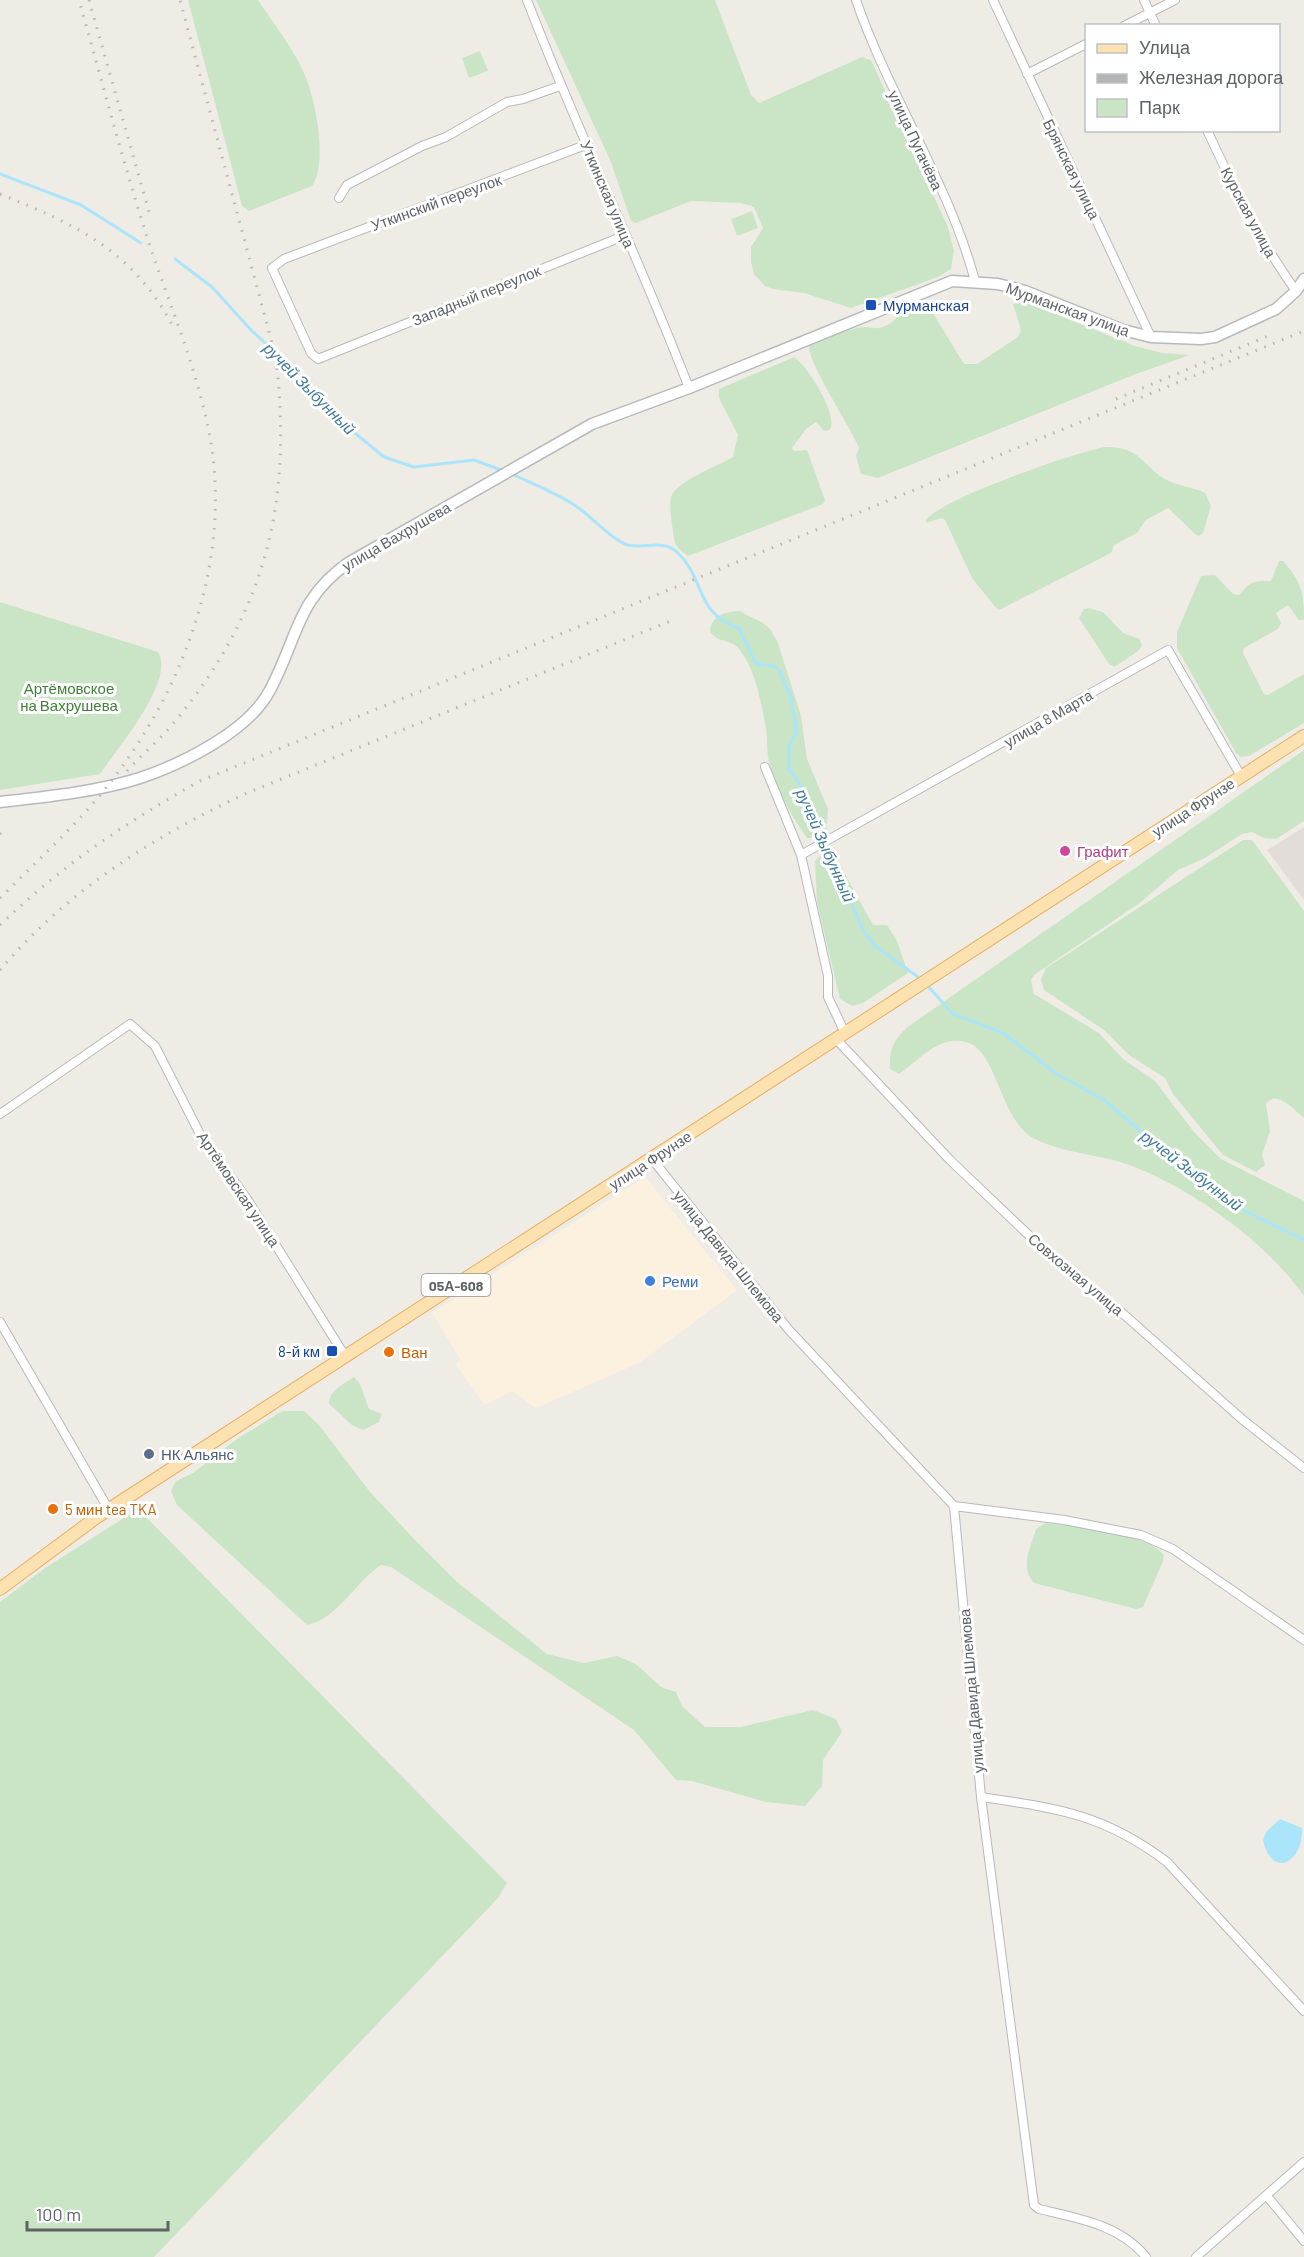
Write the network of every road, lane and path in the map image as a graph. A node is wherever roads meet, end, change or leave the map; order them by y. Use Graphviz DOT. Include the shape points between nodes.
graph roads {
  1 [pos="527,0"];
  2 [pos="856,0"];
  3 [pos="993,0"];
  4 [pos="1144,0"];
  5 [pos="1174,0"];
  6 [pos="1150,13"];
  7 [pos="1128,24"];
  8 [pos="1155,24"];
  9 [pos="1085,45"];
  10 [pos="1027,74"];
  11 [pos="560,86"];
  12 [pos="1208,132"];
  13 [pos="588,144"];
  14 [pos="339,198"];
  15 [pos="626,235"];
  16 [pos="1304,279"];
  17 [pos="975,281"];
  18 [pos="1296,291"];
  19 [pos="1151,337"];
  20 [pos="326,357"];
  21 [pos="689,388"];
  22 [pos="1304,736"];
  23 [pos="765,767"];
  24 [pos="1241,776"];
  25 [pos="0,802"];
  26 [pos="801,855"];
  27 [pos="841,1036"];
  28 [pos="0,1114"];
  29 [pos="652,1159"];
  30 [pos="0,1322"];
  31 [pos="345,1356"];
  32 [pos="1304,1468"];
  33 [pos="954,1506"];
  34 [pos="109,1510"];
  35 [pos="0,1589"];
  36 [pos="1304,1640"];
  37 [pos="981,1797"];
  38 [pos="1304,2011"];
  39 [pos="1304,2162"];
  40 [pos="1267,2196"];
  41 [pos="1304,2241"];
  42 [pos="1146,2257"];
  43 [pos="1196,2257"];
  1 -- 11 [label="street, Уткинская улица"];
  2 -- 17 [label="street, улица Пугачёва" via="872,46 961,234"];
  3 -- 10 [label="street, Брянская улица"];
  4 -- 6 [label="street"];
  5 -- 6 [label="street"];
  6 -- 7 [label="street"];
  6 -- 8 [label="street"];
  9 -- 10 [label="street"];
  10 -- 19 [label="street, Брянская улица"];
  11 -- 13 [label="street, Уткинская улица"];
  11 -- 14 [label="street" via="507,102 347,185"];
  12 -- 18 [label="street, Курская улица" via="1244,207"];
  13 -- 15 [label="street, Уткинская улица"];
  13 -- 20 [label="street, Уткинский переулок" via="284,259 272,268 311,353 318,359"];
  15 -- 20 [label="street, Западный переулок"];
  15 -- 21 [label="street, Уткинская улица"];
  16 -- 18 [label="main road, Мурманская улица"];
  17 -- 19 [label="main road, Мурманская улица" via="1025,291 1123,330"];
  17 -- 21 [label="main road, Мурманская улица" via="952,281"];
  18 -- 19 [label="main road, Мурманская улица" via="1276,309 1215,337"];
  21 -- 25 [label="main road, улица Вахрушева" via="592,424 348,563 328,578 304,609 269,693 243,722 218,740 139,778"];
  22 -- 24 [label="main road, улица Фрунзе / 05А-608"];
  23 -- 26 [label="street"];
  24 -- 26 [label="street, улица 8 Марта" via="1168,650"];
  24 -- 27 [label="main road, улица Фрунзе / 05А-608"];
  26 -- 27 [label="street" via="828,976 828,997"];
  27 -- 29 [label="main road, улица Фрунзе / 05А-608"];
  27 -- 32 [label="street, Совхозная улица" via="950,1160 1060,1265 1120,1311 1243,1420"];
  28 -- 31 [label="street, Артёмовская улица" via="130,1024 155,1046 201,1136 247,1199"];
  29 -- 31 [label="main road, улица Фрунзе / 05А-608"];
  29 -- 33 [label="street, улица Давида Шлемова" via="789,1330"];
  30 -- 34 [label="street"];
  31 -- 34 [label="main road, улица Фрунзе / 05А-608"];
  33 -- 36 [label="street" via="1064,1520 1141,1535 1173,1549"];
  33 -- 37 [label="street, улица Давида Шлемова"];
  34 -- 35 [label="main road, улица Фрунзе / 05А-608"];
  37 -- 38 [label="street" via="1089,1817 1144,1845 1167,1862"];
  37 -- 42 [label="street, улица Давида Шлемова" via="1034,2205 1091,2221 1133,2241"];
  39 -- 40 [label="street"];
  40 -- 41 [label="street"];
  40 -- 43 [label="street"];
}
